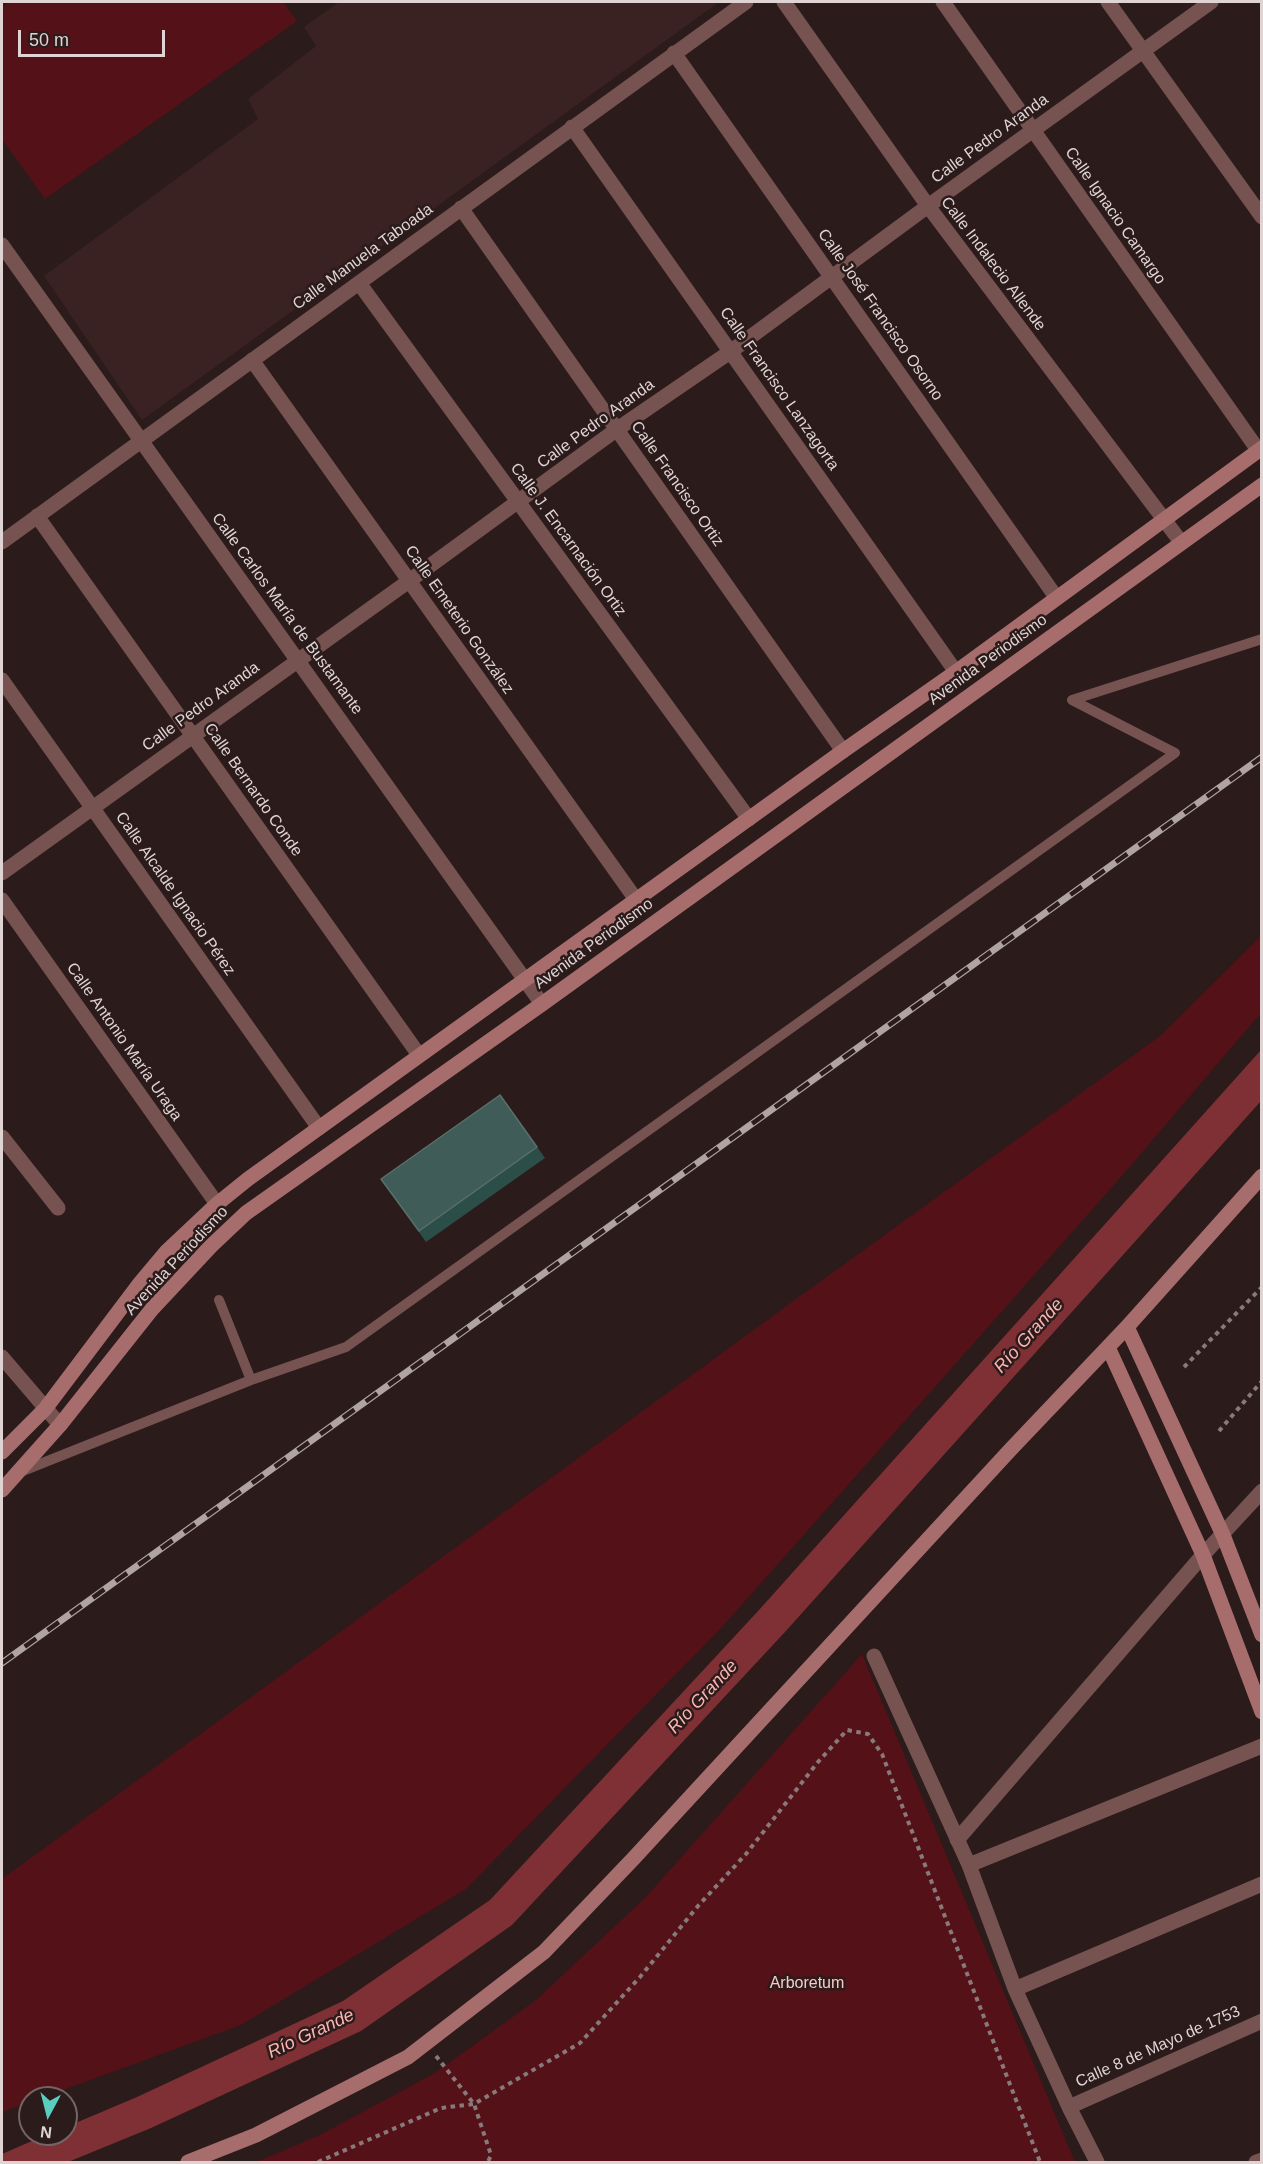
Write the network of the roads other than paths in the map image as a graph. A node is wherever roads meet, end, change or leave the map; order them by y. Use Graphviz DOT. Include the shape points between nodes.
graph roads {
  1 [pos="746,2"];
  2 [pos="784,2"];
  3 [pos="943,2"];
  4 [pos="1108,2"];
  5 [pos="1211,2"];
  6 [pos="1143,51"];
  7 [pos="674,53"];
  8 [pos="572,127"];
  9 [pos="1033,130"];
  10 [pos="928,206"];
  11 [pos="461,208"];
  12 [pos="1262,217"];
  13 [pos="2,245"];
  14 [pos="831,277"];
  15 [pos="359,283"];
  16 [pos="730,352"];
  17 [pos="252,360"];
  18 [pos="616,430"];
  19 [pos="141,441"];
  20 [pos="1260,449"];
  21 [pos="1262,485"];
  22 [pos="519,502"];
  23 [pos="37,516"];
  24 [pos="1163,521"];
  25 [pos="2,542"];
  26 [pos="1180,542"];
  27 [pos="410,581"];
  28 [pos="1056,597"];
  29 [pos="1262,639"];
  30 [pos="297,660"];
  31 [pos="956,672"];
  32 [pos="2,680"];
  33 [pos="192,736"];
  34 [pos="843,751"];
  35 [pos="92,808"];
  36 [pos="749,819"];
  37 [pos="2,873"];
  38 [pos="2,900"];
  39 [pos="637,901"];
  40 [pos="525,979"];
  41 [pos="542,1004"];
  42 [pos="419,1055"];
  43 [pos="318,1128"];
  44 [pos="2,1137"];
  45 [pos="1262,1176"];
  46 [pos="217,1204"];
  47 [pos="57,1208"];
  48 [pos="219,1300"];
  49 [pos="1127,1327"];
  50 [pos="1108,1347"];
  51 [pos="1140,1352"];
  52 [pos="2,1357"];
  53 [pos="1119,1371"];
  54 [pos="251,1380"];
  55 [pos="45,1409"];
  56 [pos="60,1425"];
  57 [pos="2,1452"];
  58 [pos="17,1473"];
  59 [pos="2,1491"];
  60 [pos="1262,1491"];
  61 [pos="1223,1534"];
  62 [pos="1203,1555"];
  63 [pos="1262,1635"];
  64 [pos="874,1656"];
  65 [pos="1262,1712"];
  66 [pos="1262,1746"];
  67 [pos="957,1840"];
  68 [pos="969,1865"];
  69 [pos="1262,1884"];
  70 [pos="1015,1989"];
  71 [pos="1262,2021"];
  72 [pos="1069,2107"];
  73 [pos="1262,2160"];
  74 [pos="188,2163"];
  75 [pos="1097,2163"];
  76 [pos="1256,2163"];
  1 -- 7 [label="street, Calle Manuela Taboada"];
  2 -- 10 [label="street, Calle Indalecio Allende"];
  3 -- 9 [label="street, Calle Ignacio Camargo"];
  4 -- 6 [label="street"];
  5 -- 6 [label="street, Calle Pedro Aranda"];
  6 -- 9 [label="street, Calle Pedro Aranda"];
  6 -- 12 [label="street"];
  7 -- 8 [label="street, Calle Manuela Taboada"];
  7 -- 14 [label="street, Calle José Francisco Osorno"];
  8 -- 11 [label="street, Calle Manuela Taboada"];
  8 -- 16 [label="street, Calle Francisco Lanzagorta"];
  9 -- 10 [label="street, Calle Pedro Aranda"];
  9 -- 20 [label="street, Calle Ignacio Camargo"];
  10 -- 14 [label="street, Calle Pedro Aranda"];
  10 -- 24 [label="street, Calle Indalecio Allende"];
  11 -- 15 [label="street, Calle Manuela Taboada"];
  11 -- 18 [label="street, Calle Francisco Ortiz"];
  13 -- 19 [label="street, Calle Carlos María de Bustamante"];
  14 -- 16 [label="street, Calle Pedro Aranda"];
  14 -- 28 [label="street, Calle José Francisco Osorno"];
  15 -- 17 [label="street, Calle Manuela Taboada"];
  15 -- 22 [label="street, Calle J. Encarnación Ortiz"];
  16 -- 18 [label="street, Calle Pedro Aranda"];
  16 -- 31 [label="street, Calle Francisco Lanzagorta"];
  17 -- 19 [label="street, Calle Manuela Taboada"];
  17 -- 27 [label="street, Calle Emeterio González"];
  18 -- 22 [label="street, Calle Pedro Aranda"];
  18 -- 34 [label="street, Calle Francisco Ortiz"];
  19 -- 23 [label="street, Calle Manuela Taboada"];
  19 -- 30 [label="street, Calle Carlos María de Bustamante"];
  20 -- 24 [label="street, Avenida Periodismo"];
  21 -- 26 [label="street, Avenida Periodismo"];
  22 -- 27 [label="street, Calle Pedro Aranda"];
  22 -- 36 [label="street, Calle J. Encarnación Ortiz"];
  23 -- 25 [label="street, Calle Manuela Taboada"];
  23 -- 33 [label="street, Calle Bernardo Conde"];
  24 -- 26 [label="street, Calle Indalecio Allende"];
  24 -- 28 [label="street, Avenida Periodismo"];
  26 -- 41 [label="street, Avenida Periodismo"];
  27 -- 30 [label="street, Calle Pedro Aranda"];
  27 -- 39 [label="street, Calle Emeterio González"];
  28 -- 31 [label="street, Avenida Periodismo"];
  29 -- 54 [label="lane" via="1072,700 1174,753 346,1347"];
  30 -- 33 [label="street, Calle Pedro Aranda"];
  30 -- 40 [label="street, Calle Carlos María de Bustamante"];
  31 -- 34 [label="street, Avenida Periodismo"];
  32 -- 35 [label="street, Calle Alcalde Ignacio Pérez"];
  33 -- 35 [label="street, Calle Pedro Aranda"];
  33 -- 42 [label="street, Calle Bernardo Conde"];
  34 -- 36 [label="street, Avenida Periodismo"];
  35 -- 37 [label="street, Calle Pedro Aranda"];
  35 -- 43 [label="street, Calle Alcalde Ignacio Pérez"];
  36 -- 39 [label="street, Avenida Periodismo"];
  38 -- 46 [label="street, Calle Antonio María Uraga"];
  39 -- 40 [label="street, Avenida Periodismo"];
  40 -- 41 [label="street, Calle Carlos María de Bustamante"];
  40 -- 42 [label="street, Avenida Periodismo"];
  41 -- 56 [label="street, Avenida Periodismo" via="246,1213 152,1309"];
  42 -- 43 [label="street, Avenida Periodismo"];
  43 -- 46 [label="street, Avenida Periodismo"];
  44 -- 47 [label="street"];
  45 -- 49 [label="street"];
  46 -- 55 [label="street, Avenida Periodismo" via="166,1252"];
  48 -- 54 [label="lane"];
  49 -- 50 [label="street"];
  49 -- 51 [label="street"];
  50 -- 53 [label="street"];
  50 -- 74 [label="street" via="544,1952 408,2057 256,2135"];
  51 -- 53 [label="street"];
  51 -- 61 [label="street"];
  52 -- 55 [label="street"];
  53 -- 62 [label="street"];
  54 -- 58 [label="lane"];
  55 -- 56 [label="street"];
  55 -- 57 [label="street, Avenida Periodismo"];
  56 -- 58 [label="street, Avenida Periodismo"];
  58 -- 59 [label="street, Avenida Periodismo"];
  60 -- 61 [label="street"];
  61 -- 62 [label="street"];
  61 -- 63 [label="street"];
  62 -- 65 [label="street"];
  62 -- 67 [label="street"];
  64 -- 67 [label="street"];
  66 -- 68 [label="street"];
  67 -- 68 [label="street"];
  68 -- 70 [label="street"];
  69 -- 70 [label="street"];
  70 -- 72 [label="street"];
  71 -- 72 [label="street, Calle 8 de Mayo de 1753"];
  72 -- 75 [label="street"];
  73 -- 76 [label="street"];
}
